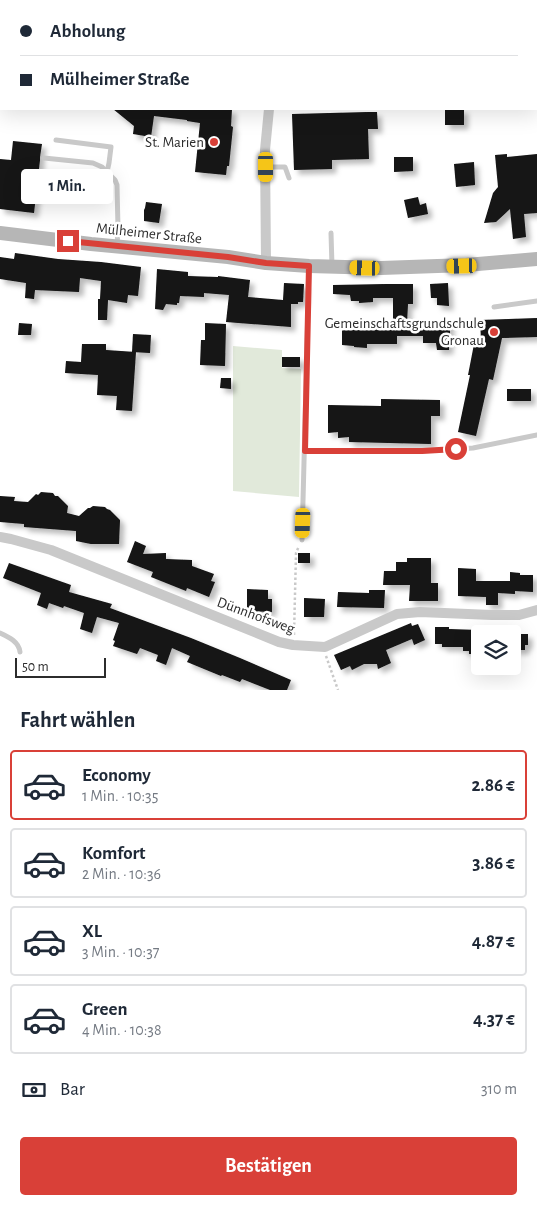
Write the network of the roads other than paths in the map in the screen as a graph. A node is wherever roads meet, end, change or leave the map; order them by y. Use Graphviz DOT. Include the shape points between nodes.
graph roads {
  1 [pos="270,110"];
  2 [pos="56,140"];
  3 [pos="44,158"];
  4 [pos="266,167"];
  5 [pos="106,172"];
  6 [pos="289,178"];
  7 [pos="0,233"];
  8 [pos="331,233"];
  9 [pos="117,247"];
  10 [pos="537,259"];
  11 [pos="266,263"];
  12 [pos="309,266"];
  13 [pos="332,266"];
  14 [pos="537,301"];
  15 [pos="494,307"];
  16 [pos="537,435"];
  17 [pos="305,451"];
  18 [pos="0,537"];
  19 [pos="302,540"];
  20 [pos="537,610"];
  21 [pos="0,633"];
  22 [pos="20,652"];
  1 -- 4 [label="street"];
  2 -- 5 [label="lane" via="111,147"];
  3 -- 5 [label="lane" via="93,163"];
  4 -- 6 [label="lane" via="285,167"];
  4 -- 11 [label="street"];
  5 -- 9 [label="lane" via="117,184"];
  7 -- 9 [label="main road, Mülheimer Straße"];
  8 -- 13 [label="lane"];
  9 -- 11 [label="main road, Mülheimer Straße"];
  10 -- 13 [label="main road, Mülheimer Straße" via="466,266"];
  11 -- 12 [label="main road, Mülheimer Straße"];
  12 -- 13 [label="main road, Mülheimer Straße"];
  12 -- 17 [label="lane"];
  14 -- 15 [label="lane"];
  16 -- 17 [label="lane" via="473,448"];
  17 -- 19 [label="lane"];
  18 -- 20 [label="street, Dünnhofsweg" via="51,550 293,645 324,647 397,614 501,615"];
  21 -- 22 [label="lane" via="12,638"];
}
